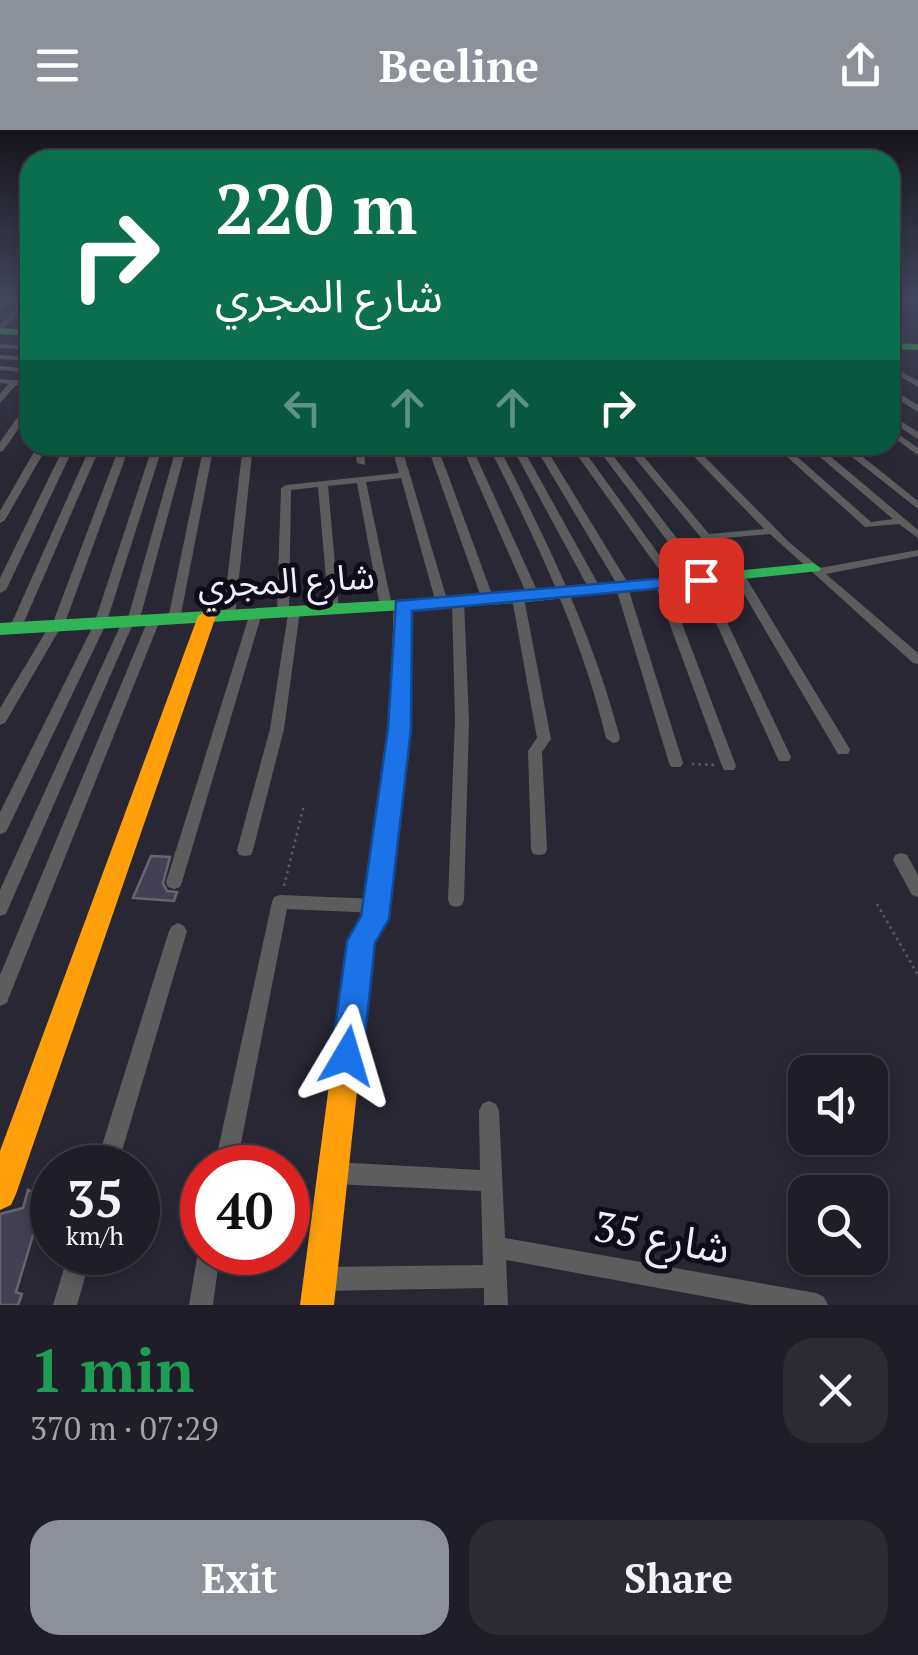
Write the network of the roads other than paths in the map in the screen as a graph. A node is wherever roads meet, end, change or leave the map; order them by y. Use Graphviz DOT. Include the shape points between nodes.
graph roads {
  1 [pos="0,381"];
  2 [pos="14,382"];
  3 [pos="20,382"];
  4 [pos="0,400"];
  5 [pos="20,420"];
  6 [pos="0,449"];
  7 [pos="37,455"];
  8 [pos="65,455"];
  9 [pos="91,455"];
  10 [pos="121,455"];
  11 [pos="155,455"];
  12 [pos="180,455"];
  13 [pos="205,455"];
  14 [pos="247,455"];
  15 [pos="361,455"];
  16 [pos="399,455"];
  17 [pos="436,455"];
  18 [pos="470,455"];
  19 [pos="497,455"];
  20 [pos="521,455"];
  21 [pos="545,455"];
  22 [pos="581,455"];
  23 [pos="608,455"];
  24 [pos="637,455"];
  25 [pos="698,455"];
  26 [pos="790,455"];
  27 [pos="823,455"];
  28 [pos="854,455"];
  29 [pos="362,462"];
  30 [pos="404,475"];
  31 [pos="360,479"];
  32 [pos="323,483"];
  33 [pos="918,506"];
  34 [pos="0,520"];
  35 [pos="902,521"];
  36 [pos="772,531"];
  37 [pos="918,534"];
  38 [pos="706,537"];
  39 [pos="918,553"];
  40 [pos="816,570"];
  41 [pos="739,576"];
  42 [pos="702,580"];
  43 [pos="668,584"];
  44 [pos="624,588"];
  45 [pos="0,590"];
  46 [pos="596,591"];
  47 [pos="568,594"];
  48 [pos="526,598"];
  49 [pos="488,600"];
  50 [pos="450,603"];
  51 [pos="394,606"];
  52 [pos="333,609"];
  53 [pos="289,612"];
  54 [pos="256,614"];
  55 [pos="230,615"];
  56 [pos="207,616"];
  57 [pos="147,621"];
  58 [pos="100,624"];
  59 [pos="55,628"];
  60 [pos="6,631"];
  61 [pos="918,660"];
  62 [pos="0,720"];
  63 [pos="613,738"];
  64 [pos="843,750"];
  65 [pos="784,757"];
  66 [pos="676,763"];
  67 [pos="728,766"];
  68 [pos="0,828"];
  69 [pos="538,849"];
  70 [pos="245,850"];
  71 [pos="901,860"];
  72 [pos="174,882"];
  73 [pos="918,890"];
  74 [pos="456,900"];
  75 [pos="377,906"];
  76 [pos="0,909"];
  77 [pos="178,932"];
  78 [pos="0,997"];
  79 [pos="490,1111"];
  80 [pos="113,1145"];
  81 [pos="229,1145"];
  82 [pos="333,1172"];
  83 [pos="492,1181"];
  84 [pos="0,1194"];
  85 [pos="494,1247"];
  86 [pos="74,1275"];
  87 [pos="205,1275"];
  88 [pos="495,1276"];
  89 [pos="320,1279"];
  90 [pos="803,1303"];
  91 [pos="65,1305"];
  92 [pos="200,1305"];
  93 [pos="317,1305"];
  94 [pos="496,1305"];
  1 -- 2 [label="street"];
  2 -- 3 [label="street"];
  2 -- 4 [label="street"];
  5 -- 6 [label="street"];
  7 -- 34 [label="street"];
  8 -- 45 [label="street"];
  9 -- 60 [label="street"];
  10 -- 59 [label="street"];
  11 -- 58 [label="street"];
  12 -- 57 [label="street"];
  13 -- 57 [label="street"];
  14 -- 55 [label="street"];
  15 -- 29 [label="street"];
  16 -- 30 [label="street"];
  17 -- 49 [label="street"];
  18 -- 48 [label="street"];
  19 -- 47 [label="street"];
  20 -- 46 [label="street"];
  21 -- 44 [label="street"];
  22 -- 43 [label="street"];
  23 -- 42 [label="street"];
  24 -- 38 [label="street"];
  25 -- 36 [label="street"];
  26 -- 35 [label="street" via="869,524"];
  27 -- 35 [label="street"];
  28 -- 33 [label="street"];
  30 -- 31 [label="street"];
  30 -- 50 [label="street"];
  31 -- 32 [label="street"];
  31 -- 51 [label="street"];
  32 -- 52 [label="street"];
  32 -- 53 [label="street" via="285,489"];
  35 -- 37 [label="street"];
  36 -- 38 [label="street"];
  36 -- 40 [label="street"];
  38 -- 41 [label="street"];
  39 -- 40 [label="street"];
  40 -- 41 [label="street, شارع المجري"];
  40 -- 61 [label="street"];
  41 -- 42 [label="street, شارع المجري"];
  41 -- 64 [label="street"];
  42 -- 43 [label="street, شارع المجري"];
  42 -- 65 [label="street"];
  43 -- 44 [label="street, شارع المجري"];
  43 -- 67 [label="street"];
  44 -- 46 [label="street, شارع المجري"];
  44 -- 66 [label="street"];
  46 -- 47 [label="street, شارع المجري"];
  47 -- 48 [label="street, شارع المجري"];
  47 -- 63 [label="street" via="595,662"];
  48 -- 49 [label="street, شارع المجري"];
  48 -- 69 [label="street" via="544,738 535,751"];
  49 -- 50 [label="street, شارع المجري"];
  50 -- 51 [label="street, شارع المجري"];
  50 -- 74 [label="street" via="462,721"];
  51 -- 52 [label="street, شارع المجري"];
  51 -- 75 [label="street" via="399,729"];
  52 -- 53 [label="street, شارع المجري"];
  53 -- 54 [label="street, شارع المجري"];
  53 -- 70 [label="street" via="277,729"];
  54 -- 55 [label="street, شارع المجري"];
  54 -- 72 [label="street"];
  55 -- 56 [label="street, شارع المجري"];
  56 -- 57 [label="street, شارع المجري"];
  56 -- 84 [label="street"];
  57 -- 58 [label="street, شارع المجري"];
  57 -- 76 [label="street"];
  57 -- 78 [label="street"];
  58 -- 59 [label="street, شارع المجري"];
  58 -- 68 [label="street"];
  59 -- 60 [label="street, شارع المجري"];
  59 -- 62 [label="street"];
  71 -- 73 [label="street"];
  75 -- 81 [label="street" via="280,902"];
  75 -- 82 [label="street" via="361,941"];
  77 -- 80 [label="street"];
  79 -- 83 [label="street"];
  82 -- 83 [label="street"];
  82 -- 89 [label="street"];
  83 -- 85 [label="street"];
  85 -- 88 [label="street"];
  85 -- 90 [label="street, شارع 35"];
  86 -- 91 [label="street"];
  87 -- 92 [label="street"];
  88 -- 89 [label="street"];
  88 -- 94 [label="street"];
  89 -- 93 [label="street"];
}
